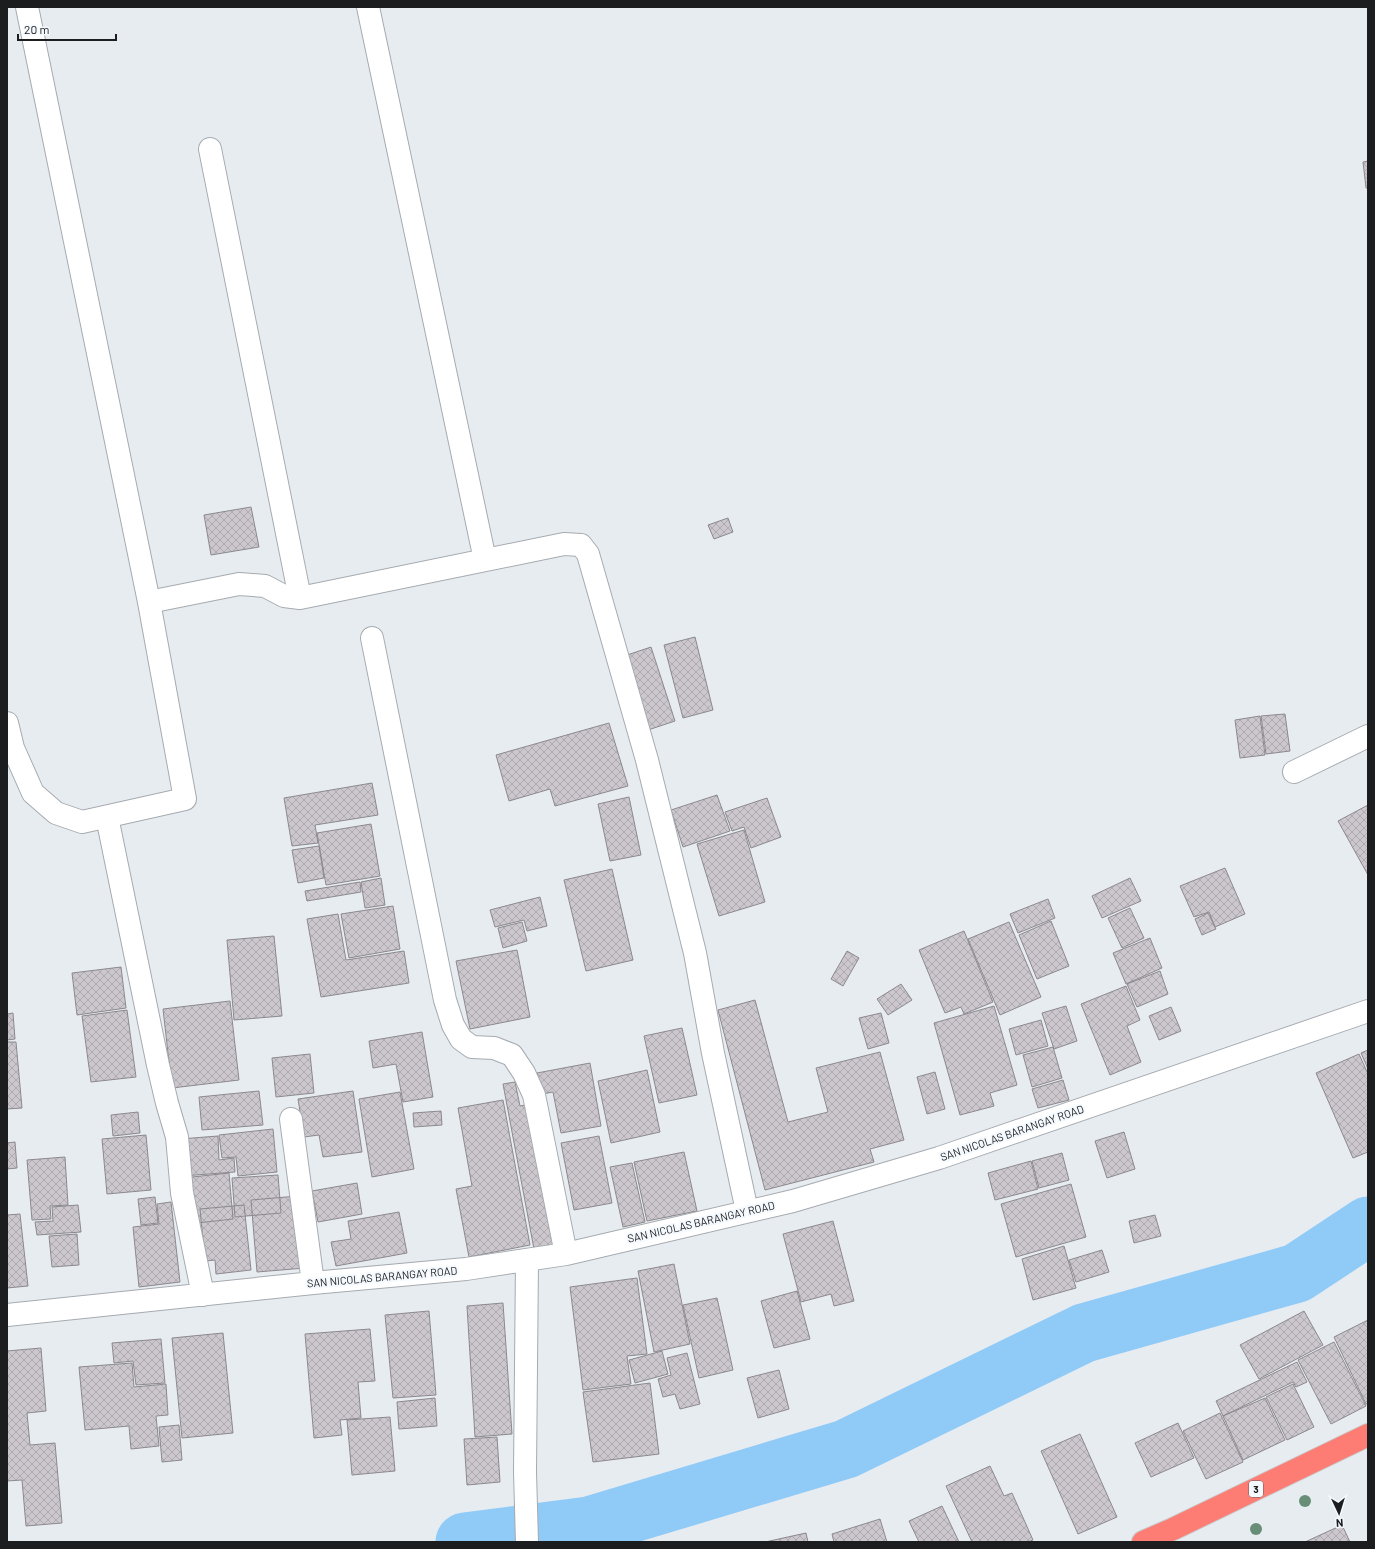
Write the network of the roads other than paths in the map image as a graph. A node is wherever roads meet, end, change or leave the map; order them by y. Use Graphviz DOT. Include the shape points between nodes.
graph roads {
  1 [pos="27,7"];
  2 [pos="368,7"];
  3 [pos="210,149"];
  4 [pos="485,560"];
  5 [pos="300,598"];
  6 [pos="149,602"];
  7 [pos="372,638"];
  8 [pos="7,723"];
  9 [pos="1368,736"];
  10 [pos="1294,772"];
  11 [pos="107,817"];
  12 [pos="1368,1011"];
  13 [pos="292,1119"];
  14 [pos="747,1211"];
  15 [pos="566,1254"];
  16 [pos="527,1260"];
  17 [pos="314,1283"];
  18 [pos="203,1295"];
  19 [pos="7,1315"];
  20 [pos="1368,1435"];
  21 [pos="1176,1536"];
  22 [pos="527,1542"];
  23 [pos="1143,1542"];
  1 -- 6 [label="street"];
  2 -- 4 [label="street"];
  3 -- 5 [label="street"];
  4 -- 5 [label="street"];
  4 -- 14 [label="street" via="564,544 581,545 588,554 647,760 695,953 713,1053"];
  5 -- 6 [label="street" via="284,596 265,586 239,584"];
  6 -- 11 [label="street" via="185,799"];
  7 -- 15 [label="street" via="453,1024 461,1039 472,1046 494,1048 512,1054 524,1073 534,1095"];
  8 -- 11 [label="street" via="13,748 33,793 56,813 82,822"];
  9 -- 10 [label="street"];
  11 -- 18 [label="street" via="166,1103 177,1136 182,1193"];
  12 -- 14 [label="street, SAN NICOLAS BARANGAY ROAD" via="939,1158 792,1201"];
  13 -- 17 [label="street"];
  14 -- 15 [label="street, SAN NICOLAS BARANGAY ROAD"];
  15 -- 16 [label="street, SAN NICOLAS BARANGAY ROAD"];
  16 -- 17 [label="street, SAN NICOLAS BARANGAY ROAD" via="466,1269"];
  16 -- 22 [label="street"];
  17 -- 18 [label="street, SAN NICOLAS BARANGAY ROAD"];
  18 -- 19 [label="street, SAN NICOLAS BARANGAY ROAD"];
  20 -- 21 [label="highway, 3"];
  21 -- 23 [label="highway, 3"];
}
